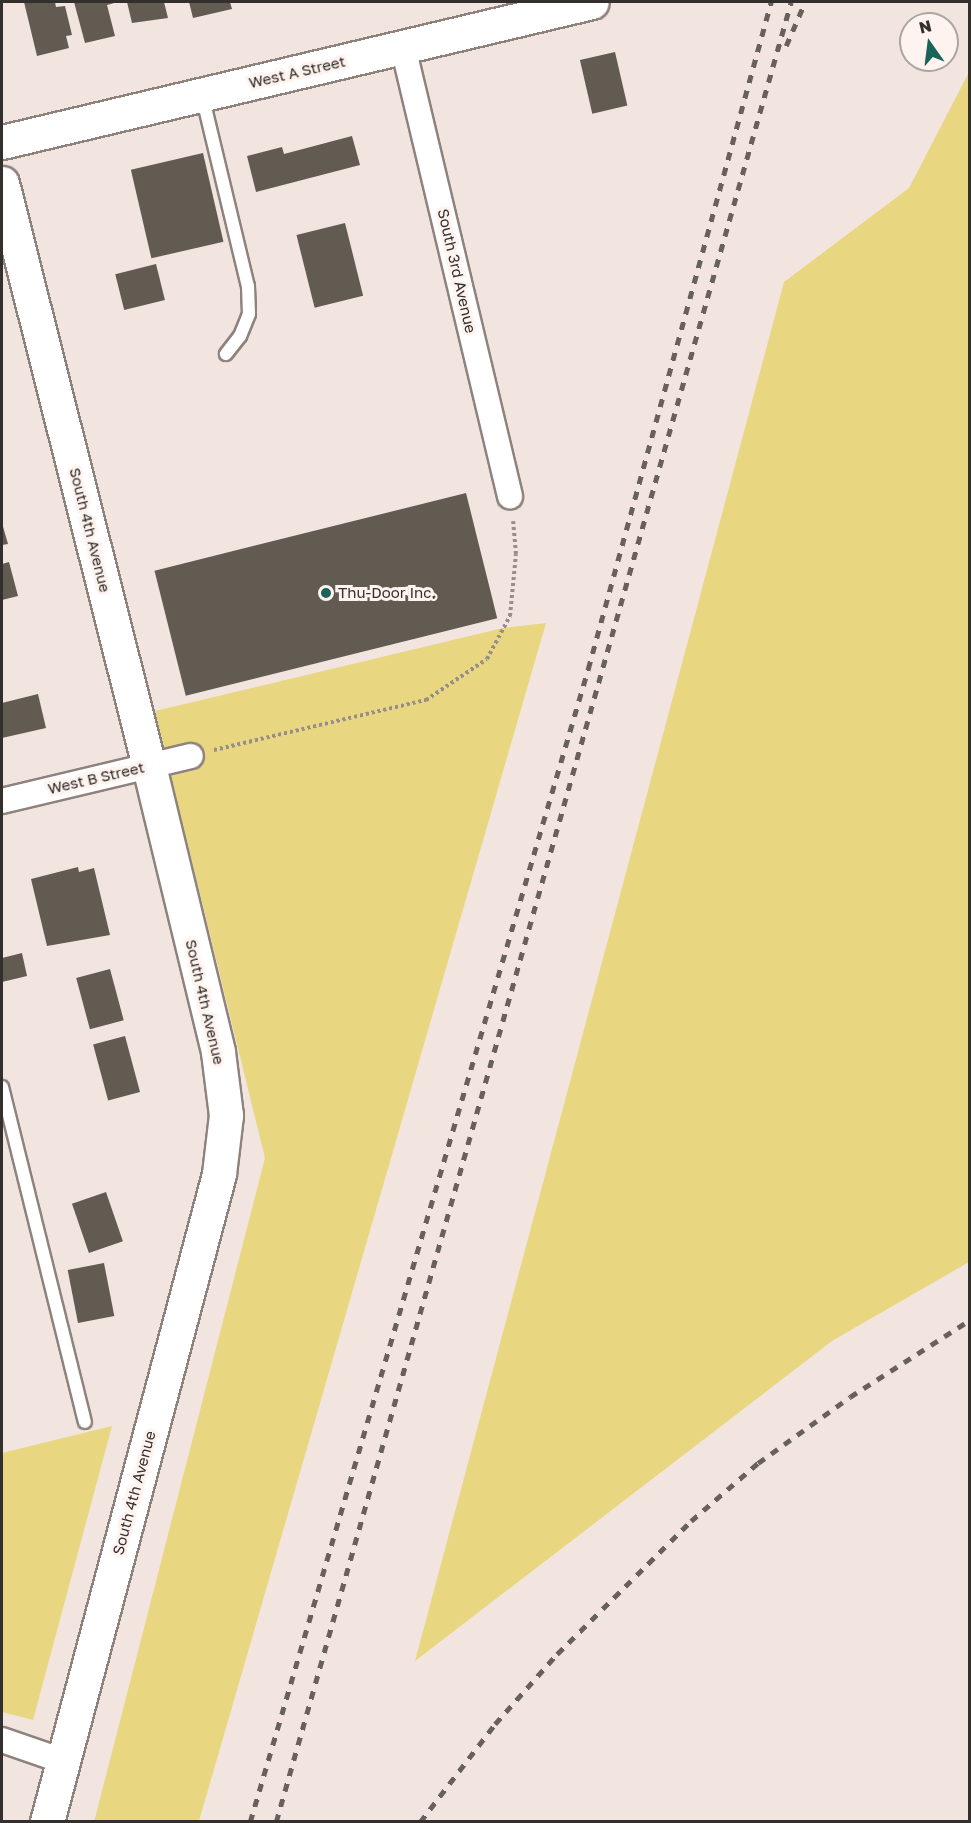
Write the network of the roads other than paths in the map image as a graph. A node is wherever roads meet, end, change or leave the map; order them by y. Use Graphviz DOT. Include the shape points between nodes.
graph roads {
  1 [pos="592,2"];
  2 [pos="403,46"];
  3 [pos="202,94"];
  4 [pos="2,142"];
  5 [pos="2,183"];
  6 [pos="226,354"];
  7 [pos="510,496"];
  8 [pos="192,756"];
  9 [pos="149,766"];
  10 [pos="2,801"];
  11 [pos="2,1087"];
  12 [pos="85,1422"];
  13 [pos="2,1740"];
  14 [pos="63,1761"];
  15 [pos="47,1821"];
  1 -- 2 [label="street, West A Street"];
  2 -- 3 [label="street, West A Street"];
  2 -- 7 [label="street, South 3rd Avenue"];
  3 -- 4 [label="street, West A Street"];
  3 -- 6 [label="lane" via="248,286 249,314 240,336"];
  5 -- 9 [label="street, South 4th Avenue"];
  8 -- 9 [label="street, West B Street"];
  9 -- 10 [label="street, West B Street"];
  9 -- 14 [label="street, South 4th Avenue" via="218,1052 226,1115 219,1174"];
  11 -- 12 [label="lane"];
  13 -- 14 [label="street"];
  14 -- 15 [label="street, South 4th Avenue"];
}
